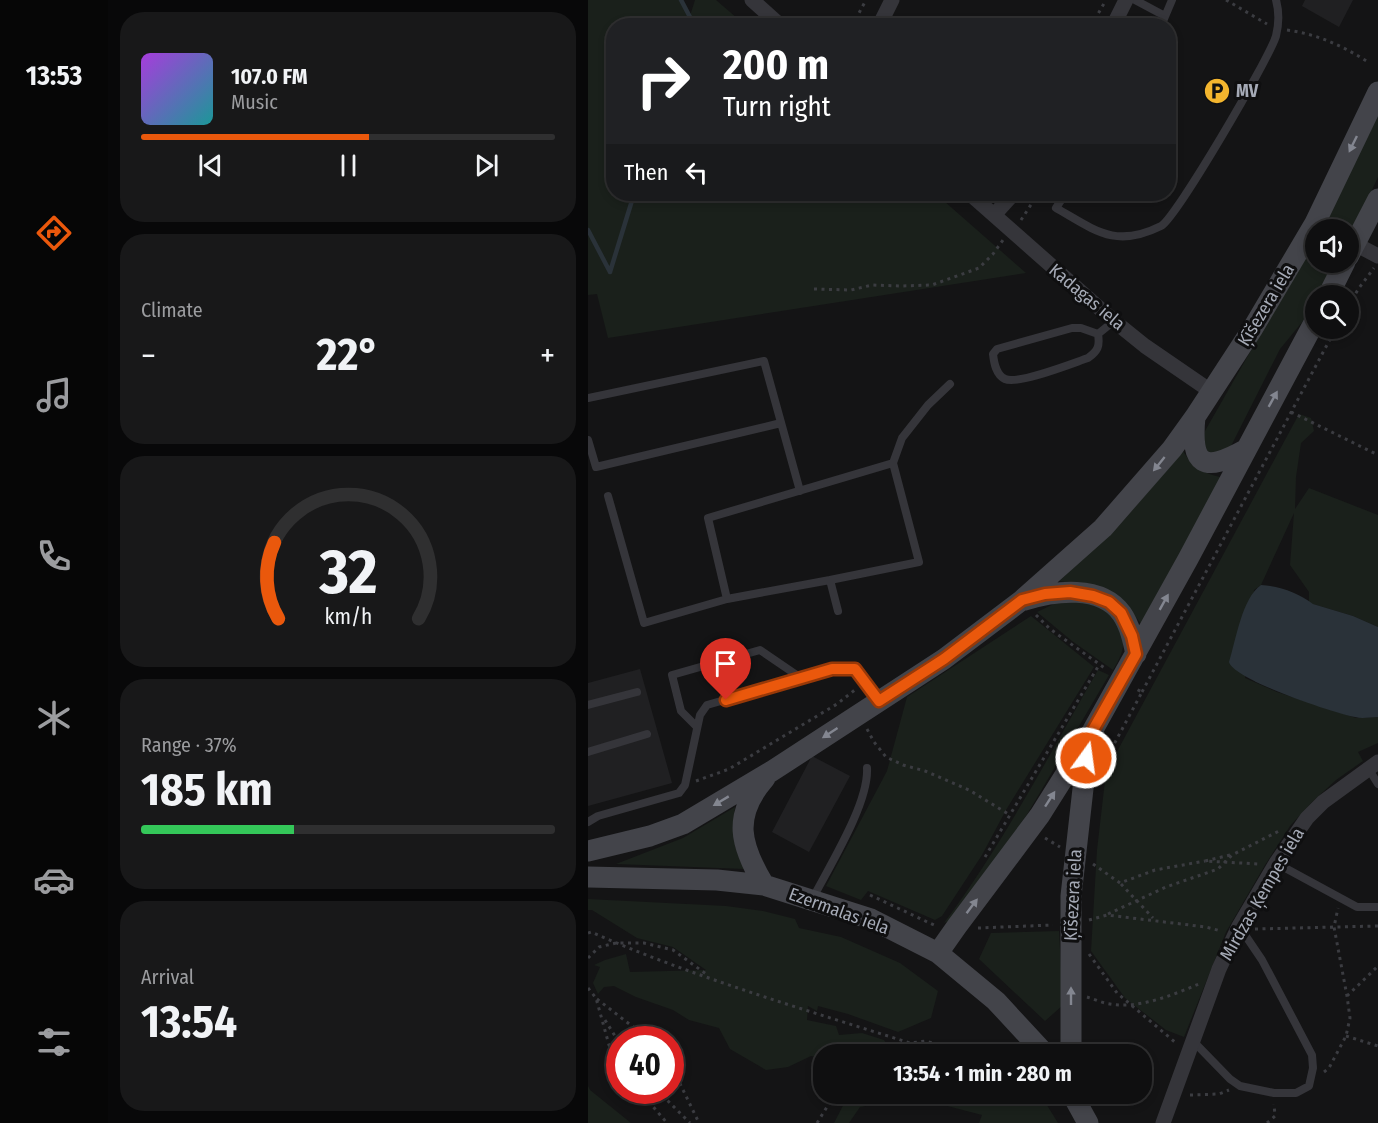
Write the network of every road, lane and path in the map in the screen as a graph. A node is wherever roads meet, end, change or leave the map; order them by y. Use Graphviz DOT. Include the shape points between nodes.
graph roads {
  1 [pos="752,0"];
  2 [pos="866,0"];
  3 [pos="892,0"];
  4 [pos="1106,0"];
  5 [pos="1126,0"];
  6 [pos="1134,0"];
  7 [pos="1172,0"];
  8 [pos="1226,0"];
  9 [pos="1276,0"];
  10 [pos="1165,16"];
  11 [pos="772,18"];
  12 [pos="856,18"];
  13 [pos="883,18"];
  14 [pos="1096,18"];
  15 [pos="1117,18"];
  16 [pos="1272,29"];
  17 [pos="1282,29"];
  18 [pos="1368,62"];
  19 [pos="1378,92"];
  20 [pos="1378,199"];
  21 [pos="978,201"];
  22 [pos="1006,201"];
  23 [pos="1033,201"];
  24 [pos="1060,201"];
  25 [pos="994,214"];
  26 [pos="1020,221"];
  27 [pos="1359,236"];
  28 [pos="1003,239"];
  29 [pos="1359,255"];
  30 [pos="1378,256"];
  31 [pos="1378,261"];
  32 [pos="1359,288"];
  33 [pos="814,289"];
  34 [pos="1114,321"];
  35 [pos="1098,334"];
  36 [pos="1305,339"];
  37 [pos="1330,339"];
  38 [pos="950,384"];
  39 [pos="1212,392"];
  40 [pos="588,398"];
  41 [pos="1291,412"];
  42 [pos="1195,417"];
  43 [pos="781,423"];
  44 [pos="588,440"];
  45 [pos="1245,450"];
  46 [pos="1378,455"];
  47 [pos="894,463"];
  48 [pos="800,491"];
  49 [pos="608,496"];
  50 [pos="830,580"];
  51 [pos="727,599"];
  52 [pos="1028,607"];
  53 [pos="838,611"];
  54 [pos="1136,654"];
  55 [pos="1099,665"];
  56 [pos="1111,672"];
  57 [pos="801,678"];
  58 [pos="865,682"];
  59 [pos="1130,685"];
  60 [pos="636,692"];
  61 [pos="1142,692"];
  62 [pos="588,705"];
  63 [pos="872,706"];
  64 [pos="696,726"];
  65 [pos="647,734"];
  66 [pos="1089,737"];
  67 [pos="588,752"];
  68 [pos="1104,764"];
  69 [pos="1373,765"];
  70 [pos="867,768"];
  71 [pos="772,771"];
  72 [pos="1378,784"];
  73 [pos="685,785"];
  74 [pos="1010,815"];
  75 [pos="588,822"];
  76 [pos="1029,830"];
  77 [pos="1281,830"];
  78 [pos="588,852"];
  79 [pos="1075,855"];
  80 [pos="1232,855"];
  81 [pos="1205,861"];
  82 [pos="1225,863"];
  83 [pos="1276,863"];
  84 [pos="980,865"];
  85 [pos="1092,875"];
  86 [pos="588,877"];
  87 [pos="1119,882"];
  88 [pos="764,885"];
  89 [pos="870,895"];
  90 [pos="1340,898"];
  91 [pos="813,899"];
  92 [pos="1137,900"];
  93 [pos="1378,907"];
  94 [pos="1089,909"];
  95 [pos="1107,915"];
  96 [pos="1154,920"];
  97 [pos="1080,922"];
  98 [pos="957,926"];
  99 [pos="1378,926"];
  100 [pos="1334,927"];
  101 [pos="1255,929"];
  102 [pos="1237,930"];
  103 [pos="588,933"];
  104 [pos="616,943"];
  105 [pos="938,953"];
  106 [pos="588,958"];
  107 [pos="1087,964"];
  108 [pos="1378,966"];
  109 [pos="710,977"];
  110 [pos="1216,978"];
  111 [pos="588,988"];
  112 [pos="1347,996"];
  113 [pos="596,998"];
  114 [pos="1131,1005"];
  115 [pos="1084,1006"];
  116 [pos="602,1014"];
  117 [pos="609,1026"];
  118 [pos="632,1026"];
  119 [pos="606,1032"];
  120 [pos="1346,1036"];
  121 [pos="1192,1040"];
  122 [pos="936,1044"];
  123 [pos="1036,1044"];
  124 [pos="1072,1044"];
  125 [pos="1378,1046"];
  126 [pos="1240,1086"];
  127 [pos="1309,1086"];
  128 [pos="684,1092"];
  129 [pos="1274,1093"];
  130 [pos="1190,1095"];
  131 [pos="651,1104"];
  132 [pos="671,1104"];
  133 [pos="829,1104"];
  134 [pos="1078,1104"];
  135 [pos="667,1123"];
  136 [pos="690,1123"];
  137 [pos="699,1123"];
  138 [pos="817,1123"];
  139 [pos="1088,1123"];
  140 [pos="1163,1123"];
  141 [pos="1267,1123"];
  1 -- 11 [label="street"];
  2 -- 12 [label="path"];
  3 -- 13 [label="street"];
  4 -- 14 [label="path"];
  5 -- 15 [label="street"];
  6 -- 10 [label="lane"];
  7 -- 10 [label="lane"];
  8 -- 16 [label="path"];
  9 -- 24 [label="lane" via="1277,29 1270,48 1205,164 1164,225 1120,238 1101,234 1056,208"];
  17 -- 18 [label="path" via="1328,41"];
  19 -- 39 [label="street, Ķīšezera iela, one-way" via="1315,223"];
  20 -- 27 [label="street"];
  21 -- 25 [label="street, Kadagas iela"];
  22 -- 25 [label="street"];
  23 -- 26 [label="path"];
  25 -- 34 [label="street, Kadagas iela"];
  28 -- 33 [label="path" via="979,268 932,285"];
  29 -- 30 [label="street"];
  31 -- 32 [label="path"];
  34 -- 35 [label="lane"];
  34 -- 39 [label="street, Kadagas iela"];
  35 -- 35 [label="lane" via="1072,328 997,349 994,363 1005,380 1019,381 1088,358 1100,343"];
  45 -- 36 [label="street, Ķīšezera iela, one-way"];
  37 -- 41 [label="path"];
  38 -- 47 [label="lane" via="902,438"];
  39 -- 42 [label="street, Ķīšezera iela"];
  40 -- 43 [label="lane" via="765,361"];
  41 -- 46 [label="path"];
  41 -- 61 [label="path"];
  42 -- 45 [label="street" via="1195,450 1207,464 1225,461"];
  42 -- 52 [label="street, Ķīšezera iela, one-way" via="1138,490"];
  43 -- 44 [label="lane" via="596,467"];
  43 -- 48 [label="lane"];
  54 -- 45 [label="street, Ķīšezera iela, one-way"];
  47 -- 48 [label="lane"];
  47 -- 50 [label="lane" via="919,562"];
  48 -- 51 [label="lane" via="708,518"];
  49 -- 51 [label="lane" via="644,623"];
  50 -- 51 [label="lane"];
  50 -- 53 [label="lane"];
  52 -- 54 [label="street, Ķīšezera iela" via="1045,594 1070,592 1109,602 1127,623"];
  52 -- 55 [label="path"];
  52 -- 63 [label="street, Ķīšezera iela"];
  54 -- 66 [label="street, Ķīšezera iela"];
  55 -- 56 [label="path"];
  55 -- 74 [label="path"];
  57 -- 58 [label="lane" via="832,669 855,669"];
  57 -- 64 [label="lane" via="707,705"];
  57 -- 64 [label="lane" via="760,650 672,675 681,711"];
  58 -- 63 [label="lane"];
  58 -- 73 [label="path" via="837,704 729,769"];
  59 -- 61 [label="path"];
  60 -- 62 [label="lane"];
  61 -- 68 [label="path"];
  63 -- 71 [label="street, Ķīšezera iela, one-way"];
  63 -- 74 [label="path" via="867,730 886,757 969,790"];
  64 -- 73 [label="lane"];
  65 -- 67 [label="lane"];
  76 -- 66 [label="street, Ķīšezera iela, one-way"];
  66 -- 79 [label="street, Ķīšezera iela"];
  69 -- 72 [label="lane"];
  69 -- 83 [label="street, Mirdzas Ķempes iela" via="1307,818"];
  70 -- 91 [label="lane" via="855,815"];
  71 -- 78 [label="street, Ķīšezera iela, one-way" via="683,824"];
  71 -- 88 [label="street, Ķīšezera iela" via="755,790 743,824 743,842"];
  73 -- 75 [label="lane" via="679,793"];
  74 -- 84 [label="path"];
  76 -- 79 [label="path"];
  98 -- 76 [label="street, Ķīšezera iela, one-way"];
  77 -- 80 [label="path"];
  79 -- 97 [label="street, Ķīšezera iela"];
  80 -- 81 [label="path"];
  80 -- 82 [label="path"];
  81 -- 82 [label="path"];
  81 -- 87 [label="path" via="1155,870"];
  82 -- 83 [label="path"];
  82 -- 92 [label="path"];
  83 -- 90 [label="lane"];
  83 -- 102 [label="street, Mirdzas Ķempes iela"];
  85 -- 87 [label="path" via="1093,864"];
  86 -- 88 [label="street, Ezermalas iela"];
  87 -- 92 [label="path"];
  88 -- 91 [label="street, Ezermalas iela"];
  89 -- 98 [label="path" via="938,927"];
  90 -- 93 [label="lane" via="1357,907"];
  90 -- 100 [label="path"];
  91 -- 105 [label="street, Ezermalas iela" via="871,919"];
  92 -- 95 [label="path"];
  92 -- 96 [label="path"];
  94 -- 97 [label="path"];
  95 -- 96 [label="path"];
  95 -- 97 [label="path"];
  96 -- 102 [label="path"];
  97 -- 98 [label="path"];
  124 -- 97 [label="street, Ķīšezera iela, one-way"];
  98 -- 105 [label="street, Ķīšezera iela"];
  99 -- 100 [label="path"];
  100 -- 101 [label="path"];
  100 -- 112 [label="path"];
  102 -- 110 [label="street, Mirdzas Ķempes iela"];
  102 -- 127 [label="lane" via="1262,960 1312,1055"];
  103 -- 104 [label="path"];
  104 -- 106 [label="path" via="599,947"];
  104 -- 109 [label="path"];
  104 -- 109 [label="path" via="644,943 673,950"];
  105 -- 123 [label="street, Ezermalas iela" via="996,1001"];
  107 -- 114 [label="path" via="1088,953 1117,993"];
  108 -- 112 [label="path"];
  109 -- 122 [label="path" via="910,1043"];
  110 -- 114 [label="path" via="1167,997"];
  110 -- 121 [label="street, Mirdzas Ķempes iela"];
  111 -- 113 [label="path"];
  112 -- 120 [label="path" via="1350,1018"];
  113 -- 116 [label="path"];
  113 -- 118 [label="path"];
  114 -- 115 [label="path" via="1085,997"];
  114 -- 121 [label="path" via="1176,1043"];
  116 -- 117 [label="path"];
  116 -- 119 [label="path"];
  120 -- 125 [label="path"];
  120 -- 127 [label="path" via="1329,1068"];
  121 -- 126 [label="lane"];
  121 -- 140 [label="street, Mirdzas Ķempes iela"];
  126 -- 129 [label="lane"];
  126 -- 130 [label="path" via="1219,1094"];
  127 -- 129 [label="lane" via="1296,1093"];
  128 -- 137 [label="path"];
  129 -- 141 [label="path" via="1275,1116"];
  131 -- 135 [label="path"];
  132 -- 136 [label="path"];
  133 -- 138 [label="path"];
  134 -- 139 [label="street"];
}
